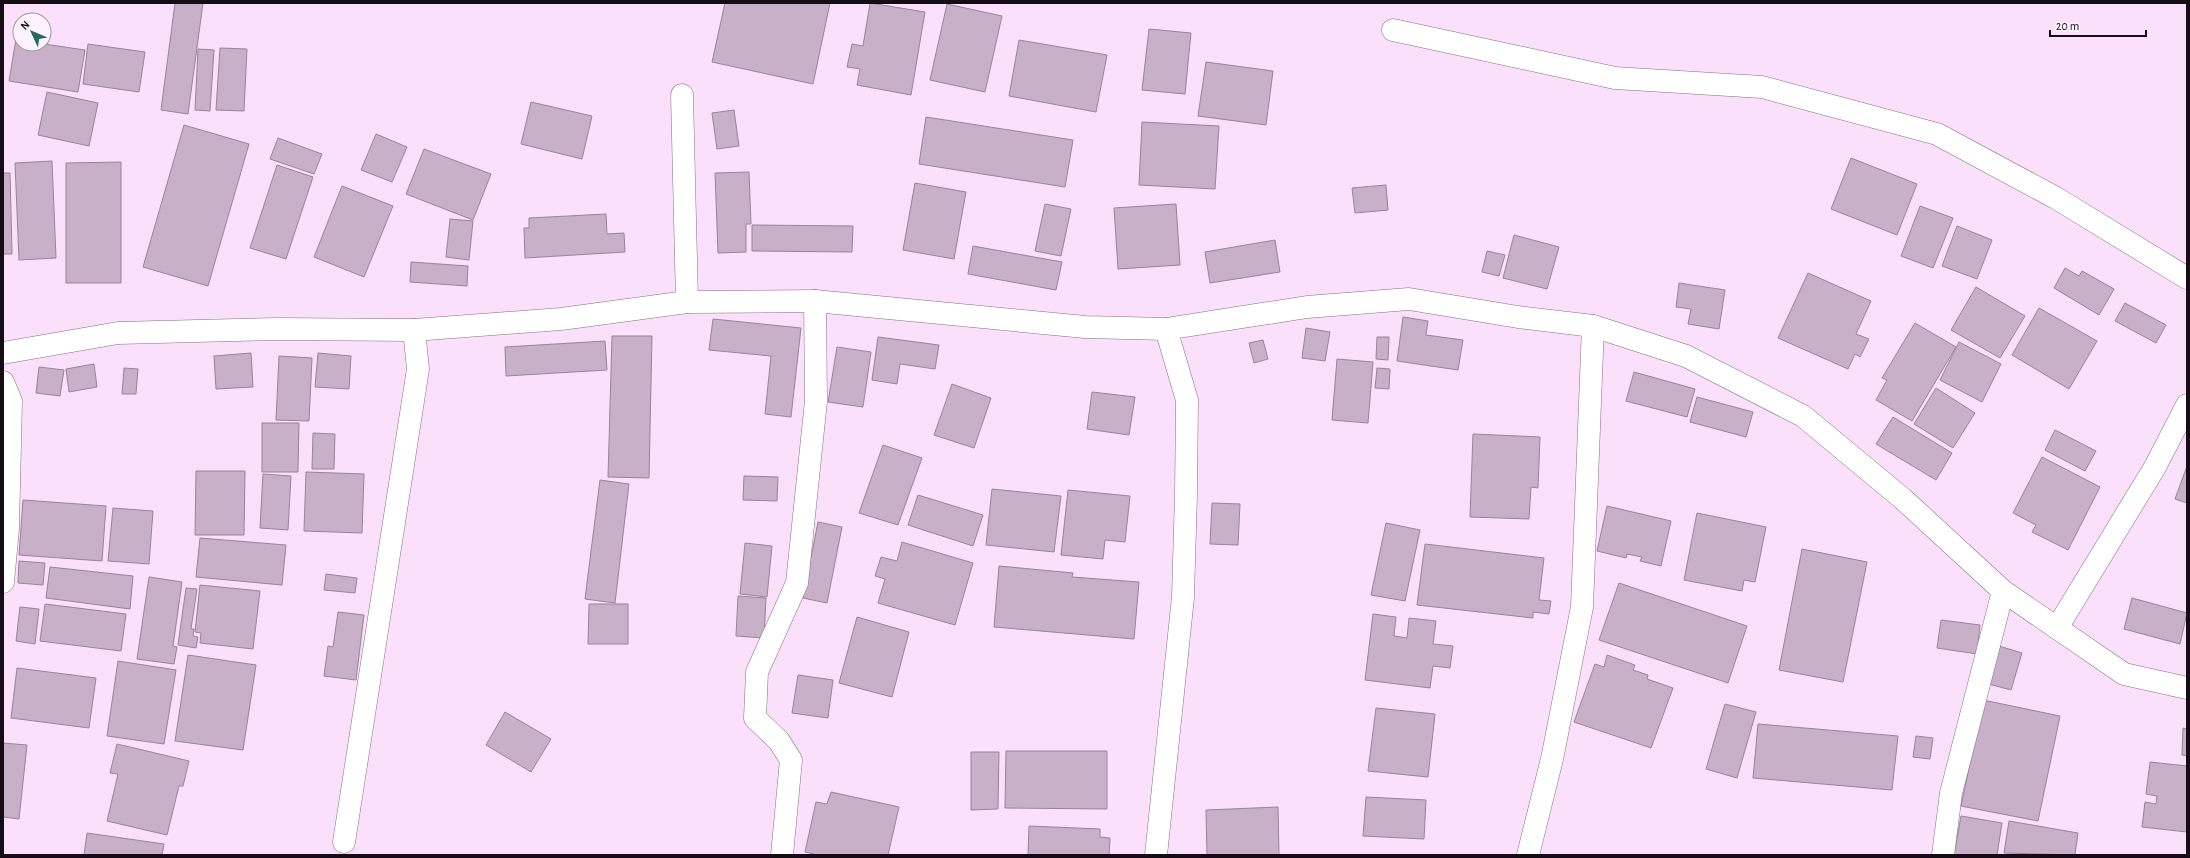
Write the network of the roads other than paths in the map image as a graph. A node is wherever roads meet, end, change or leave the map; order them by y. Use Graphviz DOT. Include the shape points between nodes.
graph roads {
  1 [pos="1393,30"];
  2 [pos="682,95"];
  3 [pos="2187,278"];
  4 [pos="815,300"];
  5 [pos="687,302"];
  6 [pos="1593,326"];
  7 [pos="1166,329"];
  8 [pos="414,330"];
  9 [pos="3,353"];
  10 [pos="3,382"];
  11 [pos="2187,405"];
  12 [pos="3,582"];
  13 [pos="2003,592"];
  14 [pos="2057,628"];
  15 [pos="2187,688"];
  16 [pos="344,842"];
  17 [pos="782,855"];
  18 [pos="1156,855"];
  19 [pos="1528,855"];
  20 [pos="1943,855"];
  1 -- 3 [label="street" via="1615,78 1762,87 1937,134 2056,198"];
  2 -- 5 [label="street"];
  4 -- 5 [label="street"];
  4 -- 7 [label="street" via="1085,327"];
  4 -- 17 [label="street" via="816,402 796,584 757,672 755,718 779,741 791,760"];
  5 -- 8 [label="street" via="561,319"];
  6 -- 7 [label="street" via="1409,299 1307,307"];
  6 -- 13 [label="street" via="1686,356 1803,416 1903,499"];
  6 -- 19 [label="street" via="1582,607 1552,759"];
  7 -- 18 [label="street" via="1187,400 1186,494 1183,597"];
  8 -- 9 [label="street" via="277,329 118,333"];
  8 -- 16 [label="street" via="418,369"];
  10 -- 12 [label="street" via="11,401 8,529"];
  11 -- 14 [label="street" via="2155,467"];
  13 -- 14 [label="street"];
  13 -- 20 [label="street" via="1951,793"];
  14 -- 15 [label="street" via="2124,674"];
}
